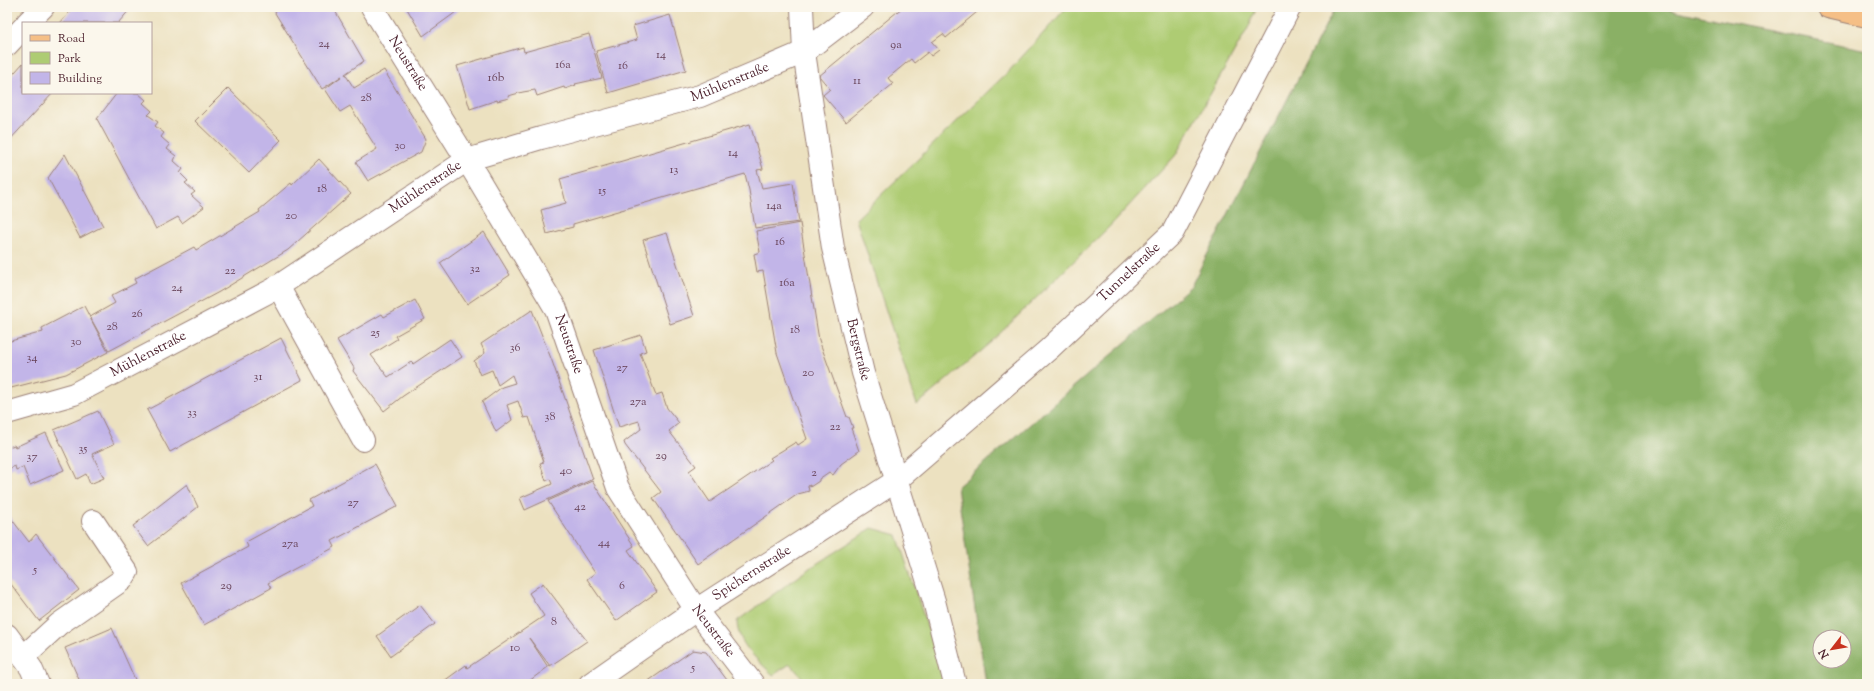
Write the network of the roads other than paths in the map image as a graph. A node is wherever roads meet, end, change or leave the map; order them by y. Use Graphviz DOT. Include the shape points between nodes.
graph roads {
  1 [pos="42,7"];
  2 [pos="372,7"];
  3 [pos="802,7"];
  4 [pos="863,7"];
  5 [pos="1290,7"];
  6 [pos="1828,7"];
  7 [pos="1867,16"];
  8 [pos="28,22"];
  9 [pos="22,29"];
  10 [pos="7,45"];
  11 [pos="804,52"];
  12 [pos="467,160"];
  13 [pos="278,286"];
  14 [pos="7,413"];
  15 [pos="363,440"];
  16 [pos="896,481"];
  17 [pos="93,521"];
  18 [pos="696,610"];
  19 [pos="7,635"];
  20 [pos="23,657"];
  21 [pos="38,684"];
  22 [pos="590,684"];
  23 [pos="753,684"];
  24 [pos="955,684"];
  1 -- 8 [label="street"];
  2 -- 12 [label="street, Neustraße"];
  3 -- 11 [label="street, Bergstraße"];
  4 -- 11 [label="street, Mühlenstraße"];
  5 -- 16 [label="street, Tunnelstraße" via="1173,232 1049,350"];
  6 -- 7 [label="main road"];
  9 -- 10 [label="street"];
  11 -- 12 [label="street, Mühlenstraße" via="700,96"];
  11 -- 16 [label="street, Bergstraße" via="833,248 863,373"];
  12 -- 13 [label="street, Mühlenstraße"];
  12 -- 18 [label="street, Neustraße" via="556,310 618,488"];
  13 -- 14 [label="street, Mühlenstraße" via="74,394"];
  13 -- 15 [label="street"];
  16 -- 18 [label="street, Spichernstraße"];
  16 -- 24 [label="street, Bergstraße" via="934,601"];
  17 -- 20 [label="street" via="127,572 122,580 59,624"];
  18 -- 22 [label="street, Spichernstraße"];
  18 -- 23 [label="street, Neustraße"];
  19 -- 20 [label="street"];
  20 -- 21 [label="street"];
}
